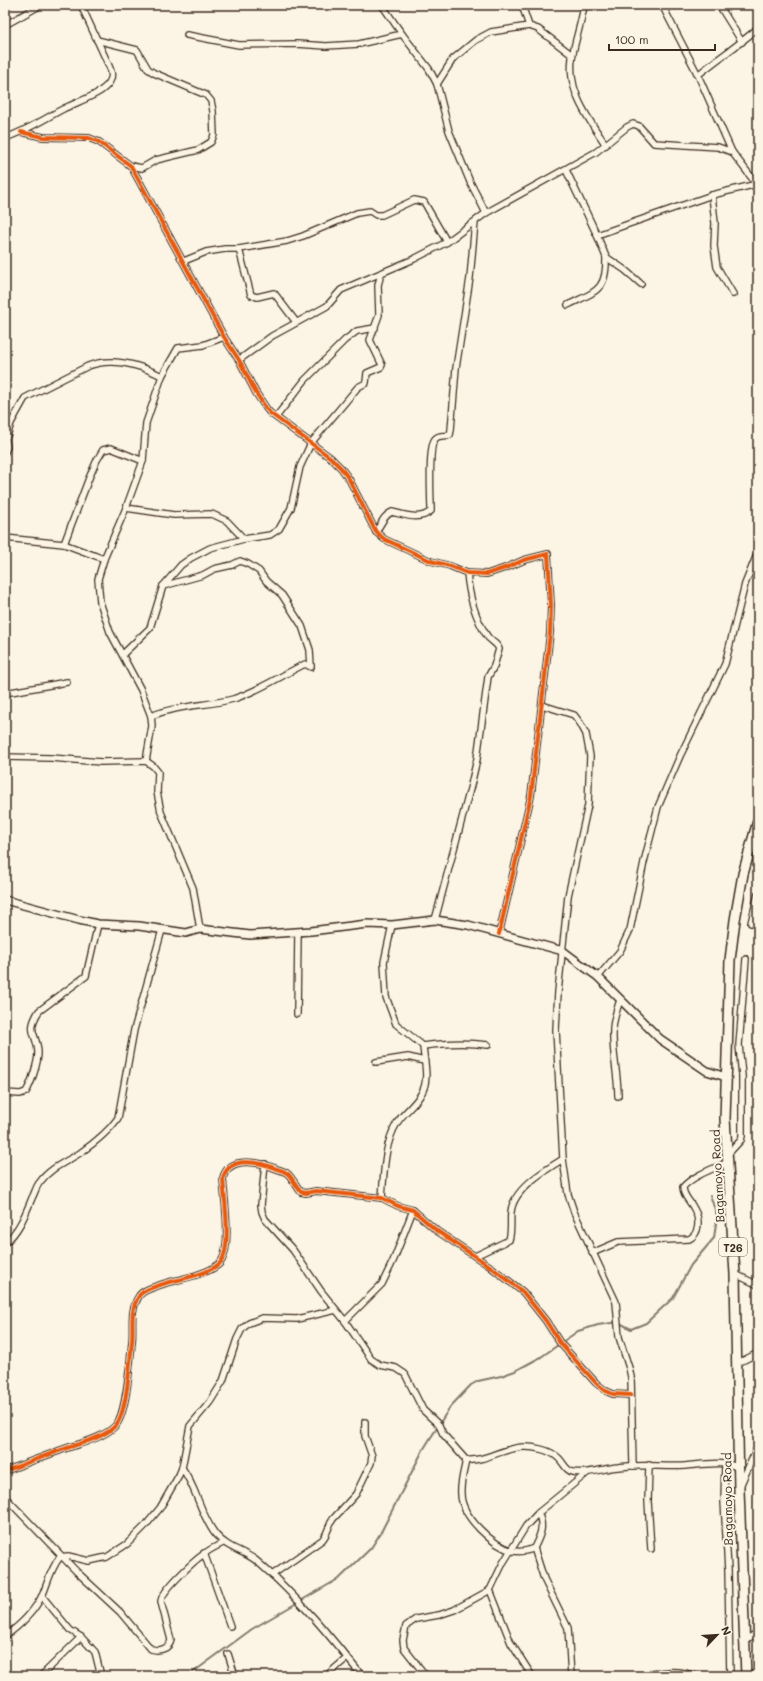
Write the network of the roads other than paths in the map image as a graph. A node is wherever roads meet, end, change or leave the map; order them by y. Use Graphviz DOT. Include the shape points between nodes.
graph roads {
  1 [pos="42,5"];
  2 [pos="81,5"];
  3 [pos="382,5"];
  4 [pos="522,5"];
  5 [pos="584,5"];
  6 [pos="662,5"];
  7 [pos="718,5"];
  8 [pos="5,25"];
  9 [pos="529,26"];
  10 [pos="758,28"];
  11 [pos="402,34"];
  12 [pos="187,35"];
  13 [pos="97,40"];
  14 [pos="742,42"];
  15 [pos="572,55"];
  16 [pos="698,75"];
  17 [pos="437,84"];
  18 [pos="21,132"];
  19 [pos="5,138"];
  20 [pos="606,145"];
  21 [pos="732,152"];
  22 [pos="131,166"];
  23 [pos="566,170"];
  24 [pos="757,185"];
  25 [pos="712,195"];
  26 [pos="486,213"];
  27 [pos="474,222"];
  28 [pos="597,235"];
  29 [pos="447,242"];
  30 [pos="239,249"];
  31 [pos="606,257"];
  32 [pos="184,261"];
  33 [pos="381,274"];
  34 [pos="641,284"];
  35 [pos="733,294"];
  36 [pos="568,305"];
  37 [pos="296,322"];
  38 [pos="374,328"];
  39 [pos="224,337"];
  40 [pos="239,360"];
  41 [pos="162,376"];
  42 [pos="276,417"];
  43 [pos="6,435"];
  44 [pos="311,443"];
  45 [pos="5,452"];
  46 [pos="143,461"];
  47 [pos="126,508"];
  48 [pos="376,532"];
  49 [pos="5,538"];
  50 [pos="244,539"];
  51 [pos="64,544"];
  52 [pos="758,552"];
  53 [pos="104,559"];
  54 [pos="467,573"];
  55 [pos="163,586"];
  56 [pos="123,654"];
  57 [pos="66,682"];
  58 [pos="5,693"];
  59 [pos="542,705"];
  60 [pos="152,716"];
  61 [pos="5,757"];
  62 [pos="146,761"];
  63 [pos="758,821"];
  64 [pos="758,894"];
  65 [pos="5,900"];
  66 [pos="435,920"];
  67 [pos="751,923"];
  68 [pos="98,924"];
  69 [pos="392,925"];
  70 [pos="200,929"];
  71 [pos="162,930"];
  72 [pos="298,932"];
  73 [pos="499,934"];
  74 [pos="564,951"];
  75 [pos="746,959"];
  76 [pos="598,977"];
  77 [pos="620,1000"];
  78 [pos="297,1014"];
  79 [pos="488,1045"];
  80 [pos="739,1045"];
  81 [pos="423,1046"];
  82 [pos="727,1046"];
  83 [pos="424,1060"];
  84 [pos="376,1062"];
  85 [pos="726,1077"];
  86 [pos="5,1092"];
  87 [pos="618,1096"];
  88 [pos="563,1158"];
  89 [pos="728,1158"];
  90 [pos="265,1164"];
  91 [pos="382,1198"];
  92 [pos="413,1210"];
  93 [pos="5,1243"];
  94 [pos="592,1253"];
  95 [pos="475,1256"];
  96 [pos="735,1274"];
  97 [pos="758,1285"];
  98 [pos="336,1310"];
  99 [pos="345,1321"];
  100 [pos="758,1353"];
  101 [pos="736,1364"];
  102 [pos="631,1395"];
  103 [pos="365,1422"];
  104 [pos="757,1447"];
  105 [pos="466,1460"];
  106 [pos="725,1464"];
  107 [pos="648,1465"];
  108 [pos="634,1466"];
  109 [pos="182,1468"];
  110 [pos="738,1468"];
  111 [pos="5,1471"];
  112 [pos="758,1471"];
  113 [pos="587,1473"];
  114 [pos="739,1490"];
  115 [pos="5,1497"];
  116 [pos="538,1513"];
  117 [pos="223,1543"];
  118 [pos="534,1548"];
  119 [pos="650,1549"];
  120 [pos="511,1550"];
  121 [pos="204,1553"];
  122 [pos="62,1556"];
  123 [pos="272,1575"];
  124 [pos="490,1590"];
  125 [pos="42,1596"];
  126 [pos="230,1626"];
  127 [pos="758,1627"];
  128 [pos="758,1632"];
  129 [pos="5,1636"];
  130 [pos="81,1637"];
  131 [pos="758,1638"];
  132 [pos="743,1642"];
  133 [pos="228,1654"];
  134 [pos="347,1658"];
  135 [pos="41,1676"];
  136 [pos="101,1676"];
  137 [pos="235,1676"];
  138 [pos="326,1676"];
  139 [pos="362,1676"];
  140 [pos="426,1676"];
  141 [pos="532,1676"];
  142 [pos="571,1676"];
  143 [pos="641,1676"];
  144 [pos="695,1676"];
  145 [pos="730,1676"];
  146 [pos="746,1676"];
  1 -- 8 [label="street"];
  2 -- 13 [label="street"];
  3 -- 11 [label="street"];
  4 -- 9 [label="street"];
  5 -- 15 [label="street"];
  6 -- 16 [label="street"];
  7 -- 14 [label="street"];
  9 -- 15 [label="street" via="538,29"];
  9 -- 17 [label="street" via="491,32 476,40 452,59"];
  10 -- 14 [label="street"];
  11 -- 12 [label="street" via="360,44 326,46 239,45"];
  11 -- 17 [label="street" via="429,69"];
  13 -- 18 [label="street" via="112,73 111,80 93,95"];
  13 -- 22 [label="street" via="137,50 148,69 206,95 214,111 214,135 211,142 198,150 156,160 142,168"];
  14 -- 16 [label="street"];
  15 -- 20 [label="street" via="572,84 582,109"];
  16 -- 21 [label="street"];
  17 -- 26 [label="street" via="449,131"];
  18 -- 19 [label="street"];
  18 -- 22 [label="street" via="43,137 89,138 99,142"];
  20 -- 21 [label="street" via="633,124 639,126 654,143 718,147"];
  20 -- 23 [label="street"];
  21 -- 24 [label="street"];
  22 -- 32 [label="street"];
  23 -- 26 [label="street"];
  23 -- 28 [label="street"];
  24 -- 25 [label="street"];
  25 -- 28 [label="street"];
  25 -- 35 [label="street" via="717,267"];
  26 -- 27 [label="street"];
  27 -- 29 [label="street"];
  27 -- 48 [label="street" via="470,278 456,368 451,430 450,435 440,436 432,443 431,511 425,517 418,518 389,513"];
  28 -- 31 [label="street"];
  29 -- 30 [label="street" via="424,202 414,200 382,215 370,211 357,213 287,241"];
  29 -- 33 [label="street"];
  30 -- 32 [label="street" via="206,252"];
  30 -- 37 [label="street" via="251,295 257,297 274,293"];
  31 -- 34 [label="street"];
  31 -- 36 [label="street" via="604,281 599,288"];
  32 -- 39 [label="street"];
  33 -- 37 [label="street" via="340,290 327,306"];
  33 -- 38 [label="street" via="378,285 379,315"];
  37 -- 40 [label="street"];
  38 -- 42 [label="street" via="357,331 345,340 305,380"];
  38 -- 44 [label="street" via="370,340 381,367 367,373 366,383 358,387"];
  39 -- 40 [label="street"];
  39 -- 41 [label="street" via="203,345 178,348"];
  40 -- 42 [label="street" via="256,393 270,413"];
  41 -- 43 [label="street" via="146,368 129,364 96,363 88,366 25,398"];
  41 -- 46 [label="street" via="146,423"];
  42 -- 44 [label="street"];
  43 -- 45 [label="street"];
  44 -- 48 [label="street" via="341,468"];
  44 -- 50 [label="street" via="301,462 291,508 279,529 270,535"];
  46 -- 47 [label="street"];
  46 -- 51 [label="street" via="111,448 103,450 91,472"];
  47 -- 50 [label="street" via="174,514 212,514 227,521"];
  47 -- 53 [label="street"];
  48 -- 54 [label="street" via="401,548"];
  49 -- 51 [label="street"];
  50 -- 55 [label="street" via="210,548 191,558 181,565"];
  51 -- 53 [label="street"];
  52 -- 76 [label="street" via="745,584 725,664 658,807 630,930 620,951"];
  53 -- 56 [label="street" via="98,579 100,602 110,632"];
  54 -- 59 [label="street" via="487,574 548,554 550,633"];
  54 -- 66 [label="street" via="472,605 477,618 487,637 499,649 488,677 471,785"];
  55 -- 56 [label="street" via="150,628"];
  55 -- 60 [label="street" via="240,561 248,564 282,595 302,626 310,650 311,667 305,664 243,696 222,702 171,709"];
  56 -- 60 [label="street"];
  57 -- 58 [label="street"];
  59 -- 73 [label="street" via="531,796"];
  59 -- 74 [label="street" via="574,715 586,734 590,756 588,805 568,896"];
  60 -- 62 [label="street"];
  61 -- 62 [label="street" via="101,762"];
  62 -- 70 [label="street" via="158,772 161,812 193,888"];
  63 -- 82 [label="highway, Bagamoyo Road / T26" via="743,874 735,920 730,960"];
  64 -- 67 [label="street"];
  65 -- 68 [label="street"];
  66 -- 69 [label="street"];
  66 -- 73 [label="street" via="468,925"];
  68 -- 71 [label="street"];
  68 -- 86 [label="street" via="86,976 39,1011 34,1018 32,1030 38,1045 38,1055 30,1086 26,1092 20,1094"];
  69 -- 72 [label="street" via="366,924"];
  69 -- 81 [label="street" via="384,962 386,997 396,1024"];
  70 -- 71 [label="street" via="186,933"];
  70 -- 72 [label="street" via="250,935"];
  71 -- 93 [label="street" via="134,1030 118,1118 114,1125 80,1152 46,1175 39,1183 22,1222"];
  72 -- 78 [label="street"];
  73 -- 74 [label="street"];
  74 -- 76 [label="street"];
  74 -- 88 [label="street" via="556,1030"];
  75 -- 80 [label="street"];
  76 -- 77 [label="street"];
  77 -- 85 [label="street" via="660,1039 707,1071"];
  77 -- 87 [label="street" via="612,1029"];
  79 -- 81 [label="street" via="455,1043"];
  80 -- 82 [label="street"];
  80 -- 89 [label="street" via="742,1072 742,1136"];
  81 -- 83 [label="street"];
  82 -- 85 [label="highway, Bagamoyo Road / T26"];
  83 -- 84 [label="street" via="408,1057"];
  83 -- 91 [label="street" via="426,1077 421,1095 397,1122 391,1138"];
  85 -- 89 [label="highway, Bagamoyo Road / T26" via="725,1119"];
  88 -- 94 [label="street" via="568,1194"];
  88 -- 95 [label="street" via="531,1180 516,1199 511,1212 509,1240"];
  89 -- 94 [label="street" via="683,1187 683,1194 696,1214 698,1225 694,1236 689,1239 618,1242"];
  89 -- 96 [label="highway, Bagamoyo Road / T26"];
  90 -- 91 [label="street" via="288,1173 301,1192 316,1191"];
  90 -- 98 [label="street" via="261,1205 265,1219 293,1250"];
  90 -- 111 [label="street" via="240,1163 225,1170 223,1178 227,1241 220,1263 211,1269 156,1286 140,1294 132,1310 133,1336 125,1396 121,1416 116,1425 90,1440"];
  91 -- 92 [label="street"];
  92 -- 95 [label="street" via="437,1231"];
  92 -- 99 [label="street" via="382,1284"];
  94 -- 102 [label="street" via="616,1302 619,1337 630,1368"];
  95 -- 102 [label="street" via="523,1292 560,1343 596,1383 613,1394"];
  96 -- 97 [label="street"];
  96 -- 101 [label="highway, Bagamoyo Road / T26"];
  98 -- 99 [label="street"];
  98 -- 109 [label="street" via="297,1319 256,1319 242,1329 223,1381 187,1432"];
  99 -- 105 [label="street" via="371,1358 380,1365 396,1368 405,1374 423,1410 439,1425 443,1434"];
  100 -- 101 [label="street"];
  101 -- 110 [label="highway, Bagamoyo Road / T26"];
  102 -- 108 [label="street"];
  103 -- 123 [label="street" via="365,1436 372,1456 368,1472 359,1489 333,1519 322,1540"];
  104 -- 112 [label="street"];
  104 -- 114 [label="street"];
  105 -- 113 [label="street" via="473,1461 508,1449 537,1448 556,1455 570,1471"];
  105 -- 120 [label="street" via="461,1494 463,1504 476,1526"];
  106 -- 107 [label="street"];
  106 -- 110 [label="street"];
  106 -- 145 [label="street"];
  107 -- 108 [label="street"];
  107 -- 119 [label="street"];
  108 -- 113 [label="street"];
  109 -- 117 [label="street" via="193,1486 206,1520"];
  109 -- 122 [label="street" via="160,1508 118,1551 107,1557 89,1561"];
  110 -- 114 [label="highway, Bagamoyo Road / T26"];
  113 -- 116 [label="street"];
  114 -- 132 [label="highway, Bagamoyo Road / T26"];
  115 -- 122 [label="street"];
  116 -- 118 [label="street" via="542,1528"];
  116 -- 120 [label="street" via="526,1526"];
  117 -- 121 [label="street"];
  117 -- 123 [label="street" via="250,1556"];
  118 -- 120 [label="street" via="524,1551"];
  118 -- 142 [label="street" via="544,1579 568,1628"];
  120 -- 124 [label="street"];
  121 -- 122 [label="street" via="160,1598 171,1640 167,1647 158,1650 151,1648 120,1612"];
  121 -- 126 [label="street"];
  122 -- 125 [label="street" via="54,1566"];
  123 -- 134 [label="street" via="320,1623"];
  124 -- 140 [label="street" via="454,1610 416,1619 406,1626 404,1648"];
  124 -- 141 [label="street" via="511,1643"];
  125 -- 129 [label="street" via="26,1620"];
  125 -- 130 [label="street" via="70,1630"];
  127 -- 128 [label="street"];
  128 -- 131 [label="street"];
  128 -- 132 [label="street"];
  130 -- 135 [label="street"];
  130 -- 136 [label="street" via="95,1652"];
  132 -- 146 [label="highway, Bagamoyo Road / T26"];
  133 -- 137 [label="street"];
  134 -- 138 [label="street"];
  134 -- 139 [label="street"];
  143 -- 144 [label="street" via="677,1671"];
}
